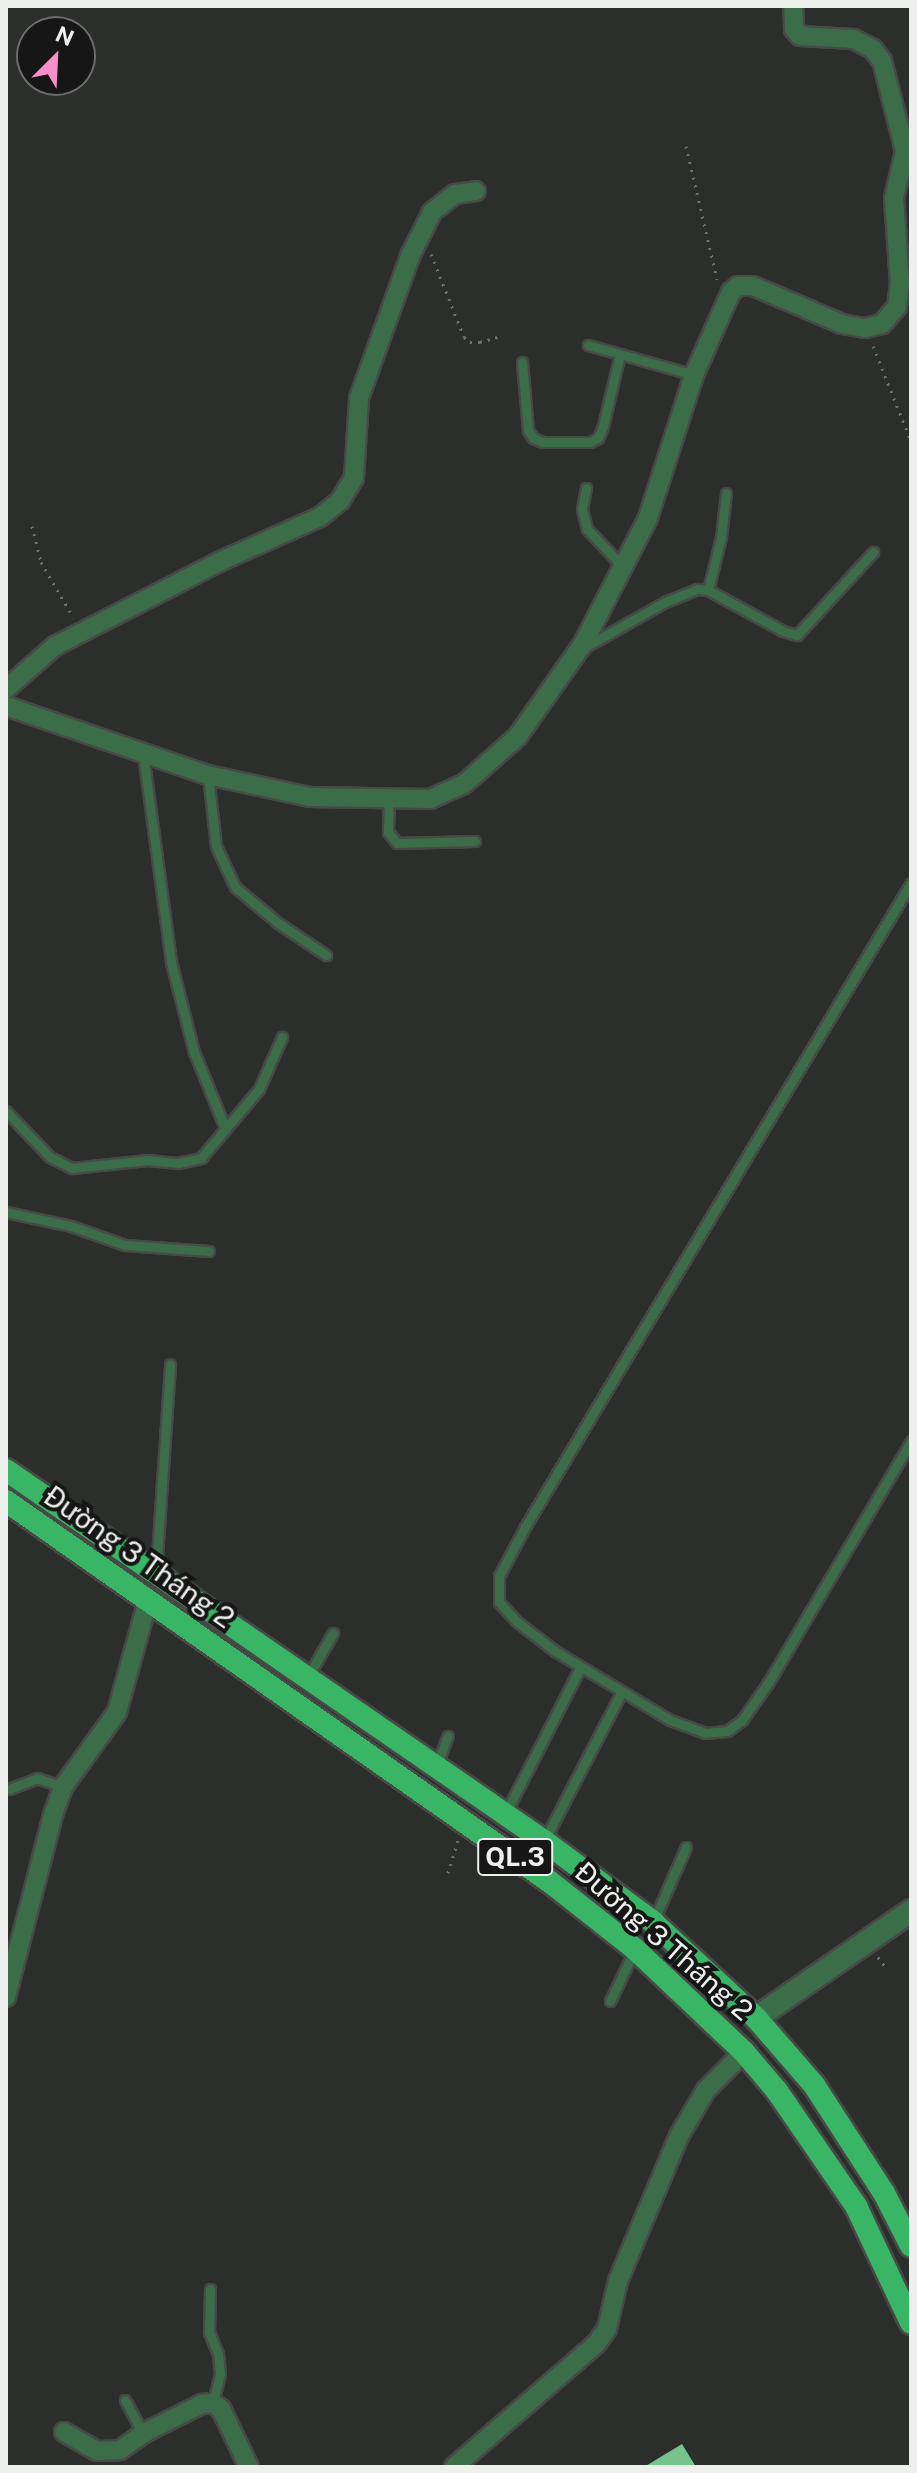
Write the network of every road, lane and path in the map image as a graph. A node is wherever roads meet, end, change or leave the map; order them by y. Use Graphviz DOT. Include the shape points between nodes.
graph roads {
  1 [pos="793,6"];
  2 [pos="904,118"];
  3 [pos="686,146"];
  4 [pos="476,191"];
  5 [pos="417,240"];
  6 [pos="725,302"];
  7 [pos="865,328"];
  8 [pos="501,336"];
  9 [pos="588,345"];
  10 [pos="620,354"];
  11 [pos="522,362"];
  12 [pos="694,375"];
  13 [pos="911,441"];
  14 [pos="586,488"];
  15 [pos="726,493"];
  16 [pos="32,526"];
  17 [pos="873,552"];
  18 [pos="623,567"];
  19 [pos="708,590"];
  20 [pos="82,632"];
  21 [pos="578,651"];
  22 [pos="6,689"];
  23 [pos="6,706"];
  24 [pos="143,752"];
  25 [pos="208,775"];
  26 [pos="389,801"];
  27 [pos="475,841"];
  28 [pos="911,883"];
  29 [pos="326,955"];
  30 [pos="282,1037"];
  31 [pos="6,1111"];
  32 [pos="225,1128"];
  33 [pos="6,1212"];
  34 [pos="209,1251"];
  35 [pos="170,1364"];
  36 [pos="910,1447"];
  37 [pos="6,1470"];
  38 [pos="6,1501"];
  39 [pos="156,1574"];
  40 [pos="148,1600"];
  41 [pos="333,1633"];
  42 [pos="580,1668"];
  43 [pos="307,1678"];
  44 [pos="622,1691"];
  45 [pos="448,1736"];
  46 [pos="435,1767"];
  47 [pos="63,1787"];
  48 [pos="9,1789"];
  49 [pos="505,1814"];
  50 [pos="463,1822"];
  51 [pos="544,1841"];
  52 [pos="686,1847"];
  53 [pos="448,1873"];
  54 [pos="911,1911"];
  55 [pos="653,1922"];
  56 [pos="635,1949"];
  57 [pos="6,1997"];
  58 [pos="610,2001"];
  59 [pos="756,2018"];
  60 [pos="774,2037"];
  61 [pos="744,2052"];
  62 [pos="911,2246"];
  63 [pos="210,2289"];
  64 [pos="911,2323"];
  65 [pos="125,2400"];
  66 [pos="213,2403"];
  67 [pos="64,2432"];
  68 [pos="146,2432"];
  69 [pos="249,2467"];
  70 [pos="454,2467"];
  1 -- 2 [label="street" via="794,29 800,36 853,39 873,49"];
  2 -- 7 [label="street" via="905,151 894,198 897,307 882,324"];
  3 -- 6 [label="path"];
  4 -- 5 [label="street" via="444,200"];
  5 -- 8 [label="path" via="436,261 464,337 480,342"];
  5 -- 20 [label="street" via="359,398 349,489 320,517"];
  6 -- 7 [label="street" via="738,286 753,286 842,324"];
  6 -- 12 [label="street"];
  7 -- 13 [label="path"];
  9 -- 10 [label="lane"];
  10 -- 11 [label="lane" via="603,426 590,442 533,438"];
  10 -- 12 [label="lane"];
  12 -- 18 [label="street" via="657,494"];
  14 -- 18 [label="lane" via="582,509 587,529"];
  15 -- 19 [label="lane"];
  16 -- 20 [label="path" via="41,562"];
  17 -- 19 [label="lane" via="797,635"];
  18 -- 21 [label="street"];
  19 -- 21 [label="lane" via="688,591"];
  20 -- 22 [label="street" via="41,656"];
  21 -- 26 [label="street" via="518,736 464,784 430,799"];
  23 -- 24 [label="street"];
  24 -- 25 [label="street"];
  24 -- 32 [label="lane" via="171,962 194,1052"];
  25 -- 26 [label="street" via="310,797"];
  25 -- 29 [label="lane" via="216,846 235,887"];
  26 -- 27 [label="lane" via="388,832 397,843"];
  28 -- 42 [label="lane" via="499,1576 499,1602"];
  30 -- 32 [label="lane" via="259,1089"];
  31 -- 32 [label="lane" via="50,1157 72,1168 201,1158"];
  33 -- 34 [label="lane" via="125,1245"];
  35 -- 39 [label="lane"];
  36 -- 44 [label="lane" via="742,1720 727,1731 705,1733 670,1720"];
  37 -- 39 [label="highway, Đường 3 Tháng 2 / QL.3"];
  38 -- 40 [label="highway, Đường 3 Tháng 2 / QL.3"];
  39 -- 43 [label="highway, Đường 3 Tháng 2 / QL.3"];
  40 -- 47 [label="street" via="117,1712"];
  40 -- 50 [label="highway, Đường 3 Tháng 2 / QL.3"];
  41 -- 43 [label="lane"];
  42 -- 44 [label="lane"];
  42 -- 49 [label="lane"];
  43 -- 46 [label="highway, Đường 3 Tháng 2 / QL.3"];
  44 -- 51 [label="lane"];
  45 -- 46 [label="lane"];
  46 -- 49 [label="highway, Đường 3 Tháng 2 / QL.3"];
  47 -- 48 [label="lane" via="37,1778"];
  47 -- 57 [label="street"];
  49 -- 51 [label="highway, Đường 3 Tháng 2 / QL.3"];
  50 -- 53 [label="path"];
  50 -- 56 [label="highway, Đường 3 Tháng 2 / QL.3"];
  51 -- 55 [label="highway, Đường 3 Tháng 2 / QL.3"];
  52 -- 55 [label="lane"];
  54 -- 59 [label="street"];
  55 -- 59 [label="highway, Đường 3 Tháng 2 / QL.3"];
  56 -- 58 [label="lane"];
  56 -- 61 [label="highway, Đường 3 Tháng 2 / QL.3"];
  59 -- 60 [label="highway, Đường 3 Tháng 2 / QL.3"];
  60 -- 61 [label="highway"];
  60 -- 62 [label="highway, Đường 3 Tháng 2 / QL.3" via="814,2085 884,2193"];
  61 -- 64 [label="highway, Đường 3 Tháng 2 / QL.3" via="856,2206"];
  61 -- 70 [label="street" via="706,2090 679,2136 618,2281 607,2329"];
  63 -- 66 [label="lane" via="209,2332 220,2374"];
  65 -- 68 [label="lane"];
  66 -- 68 [label="street"];
  66 -- 69 [label="street" via="221,2409"];
  67 -- 68 [label="street" via="97,2451 120,2450"];
}
